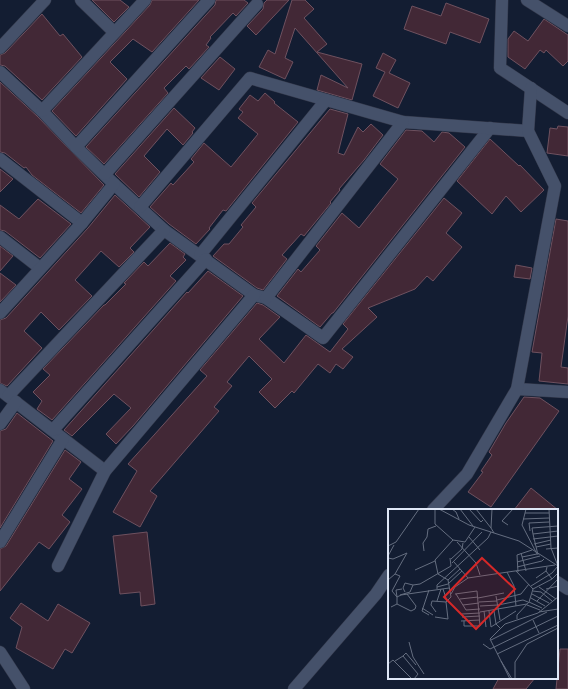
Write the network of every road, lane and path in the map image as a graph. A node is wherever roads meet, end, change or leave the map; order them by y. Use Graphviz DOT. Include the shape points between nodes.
graph roads {
  1 [pos="45,0"];
  2 [pos="82,0"];
  3 [pos="145,0"];
  4 [pos="209,0"];
  5 [pos="502,0"];
  6 [pos="527,0"];
  7 [pos="257,4"];
  8 [pos="568,26"];
  9 [pos="114,32"];
  10 [pos="0,48"];
  11 [pos="0,72"];
  12 [pos="531,88"];
  13 [pos="326,100"];
  14 [pos="42,110"];
  15 [pos="568,113"];
  16 [pos="403,122"];
  17 [pos="490,128"];
  18 [pos="528,131"];
  19 [pos="76,147"];
  20 [pos="0,159"];
  21 [pos="105,174"];
  22 [pos="114,184"];
  23 [pos="140,207"];
  24 [pos="82,222"];
  25 [pos="164,230"];
  26 [pos="0,237"];
  27 [pos="203,257"];
  28 [pos="40,268"];
  29 [pos="260,297"];
  30 [pos="0,312"];
  31 [pos="517,389"];
  32 [pos="568,392"];
  33 [pos="8,396"];
  34 [pos="0,424"];
  35 [pos="52,430"];
  36 [pos="63,438"];
  37 [pos="105,470"];
  38 [pos="436,509"];
  39 [pos="0,542"];
  40 [pos="58,566"];
  41 [pos="388,576"];
  42 [pos="558,583"];
  43 [pos="568,589"];
  44 [pos="0,652"];
  45 [pos="24,689"];
  46 [pos="294,689"];
  1 -- 10 [label="street"];
  2 -- 9 [label="street"];
  3 -- 9 [label="street"];
  4 -- 19 [label="street"];
  5 -- 12 [label="street" via="500,68"];
  6 -- 8 [label="street"];
  7 -- 21 [label="street"];
  9 -- 14 [label="street"];
  11 -- 14 [label="street"];
  12 -- 15 [label="street"];
  12 -- 18 [label="street"];
  13 -- 16 [label="street"];
  13 -- 23 [label="street" via="250,78"];
  13 -- 27 [label="street"];
  14 -- 19 [label="street"];
  16 -- 17 [label="street"];
  16 -- 29 [label="street"];
  17 -- 18 [label="street"];
  17 -- 29 [label="street" via="323,338"];
  18 -- 31 [label="street" via="555,186"];
  19 -- 21 [label="street"];
  20 -- 24 [label="street"];
  21 -- 22 [label="street"];
  22 -- 23 [label="street"];
  22 -- 24 [label="street"];
  23 -- 25 [label="street"];
  24 -- 28 [label="street"];
  25 -- 27 [label="street"];
  25 -- 33 [label="street"];
  26 -- 28 [label="street"];
  27 -- 29 [label="street"];
  27 -- 35 [label="street"];
  28 -- 30 [label="street"];
  29 -- 37 [label="street"];
  31 -- 32 [label="street"];
  31 -- 38 [label="street" via="467,474"];
  33 -- 34 [label="street"];
  33 -- 35 [label="street"];
  35 -- 36 [label="street"];
  36 -- 37 [label="street"];
  36 -- 39 [label="street"];
  37 -- 40 [label="street"];
  41 -- 46 [label="street" via="376,594"];
  42 -- 43 [label="street"];
  44 -- 45 [label="street"];
}
